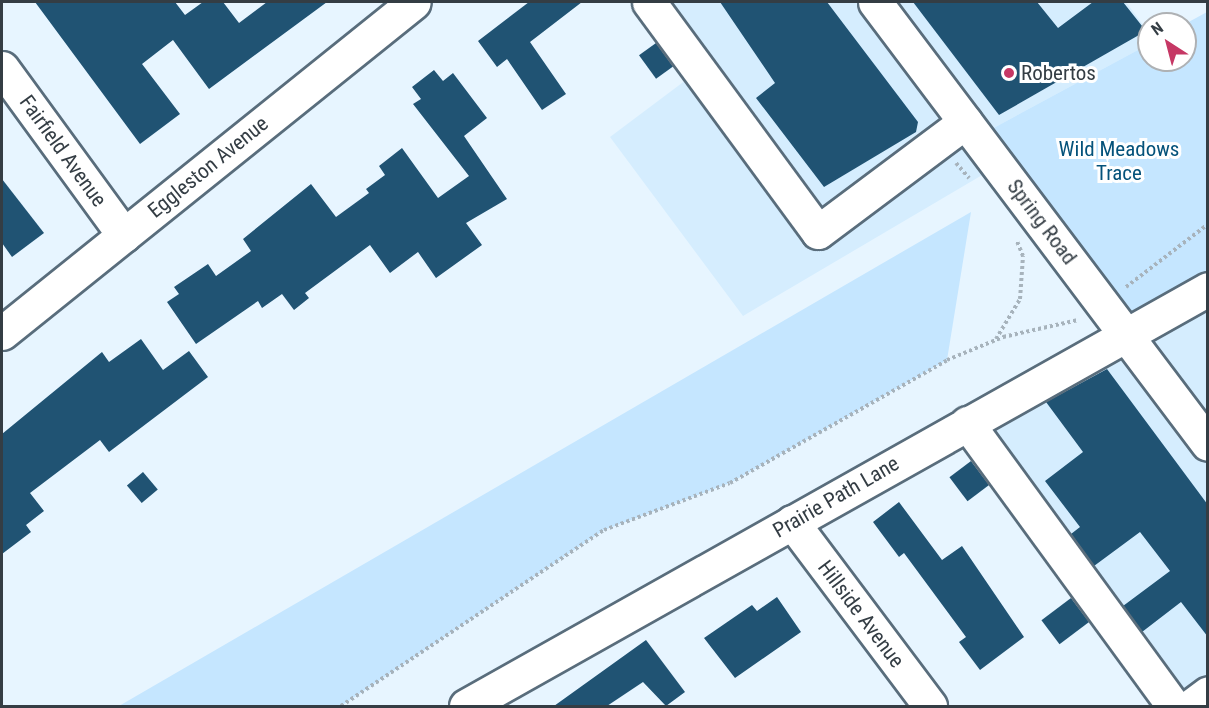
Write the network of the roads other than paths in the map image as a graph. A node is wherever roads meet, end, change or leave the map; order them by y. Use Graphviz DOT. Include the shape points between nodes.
graph roads {
  1 [pos="414,2"];
  2 [pos="649,2"];
  3 [pos="875,2"];
  4 [pos="2,68"];
  5 [pos="965,122"];
  6 [pos="124,235"];
  7 [pos="1208,289"];
  8 [pos="2,333"];
  9 [pos="1127,335"];
  10 [pos="967,423"];
  11 [pos="1208,444"];
  12 [pos="792,522"];
  13 [pos="1208,693"];
  14 [pos="466,706"];
  15 [pos="930,706"];
  16 [pos="1173,706"];
  17 [pos="1191,706"];
  1 -- 6 [label="street, Eggleston Avenue"];
  2 -- 5 [label="street" via="818,232"];
  3 -- 5 [label="street, Spring Road"];
  4 -- 6 [label="street, Fairfield Avenue"];
  5 -- 9 [label="street, Spring Road"];
  6 -- 8 [label="street, Eggleston Avenue"];
  7 -- 9 [label="street, Prairie Path Lane"];
  9 -- 10 [label="street, Prairie Path Lane"];
  9 -- 11 [label="street, Spring Road"];
  10 -- 12 [label="street, Prairie Path Lane"];
  10 -- 16 [label="street"];
  12 -- 14 [label="street, Prairie Path Lane"];
  12 -- 15 [label="street, Hillside Avenue"];
  13 -- 17 [label="street"];
}
